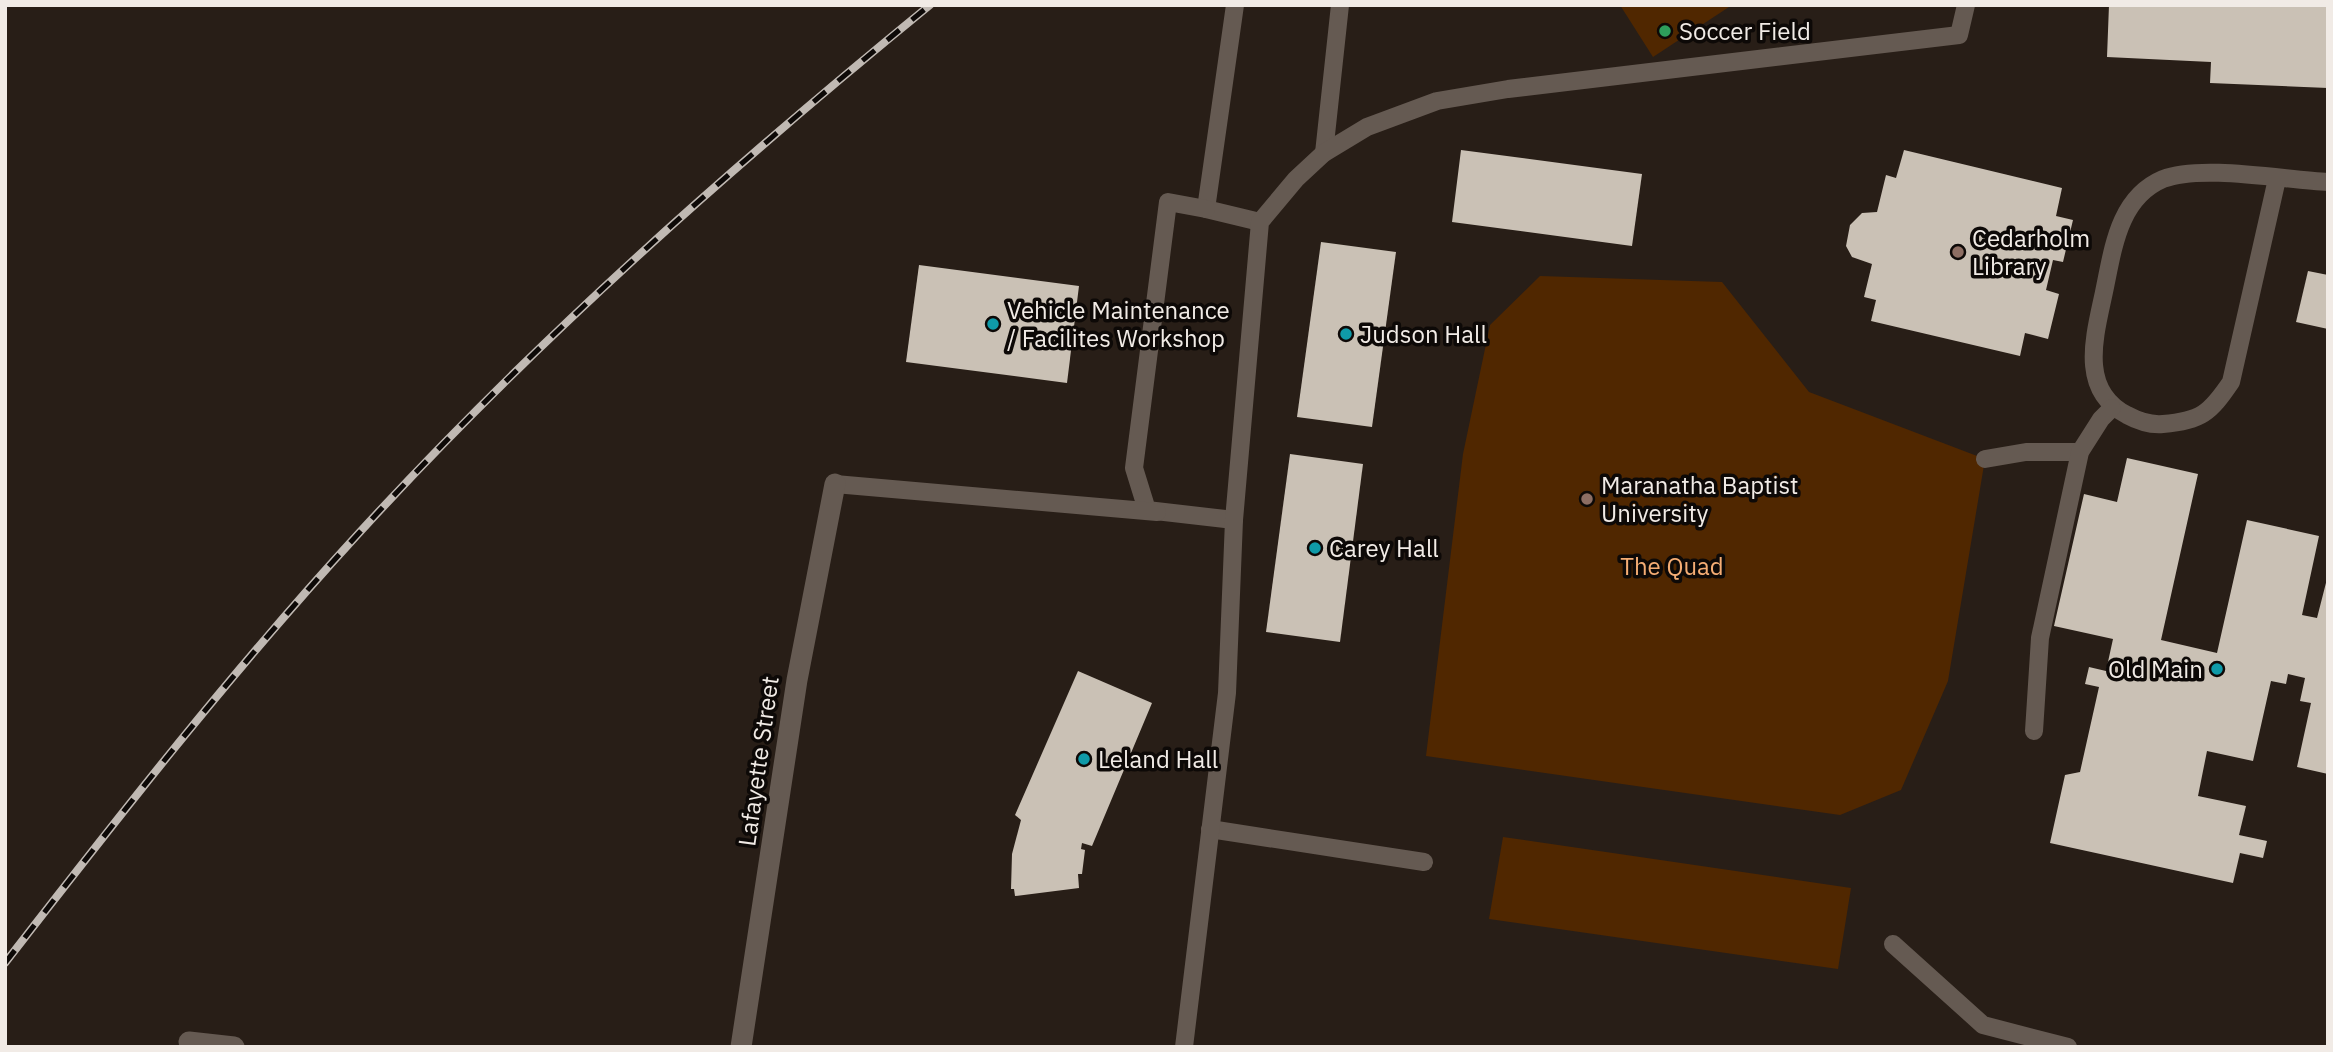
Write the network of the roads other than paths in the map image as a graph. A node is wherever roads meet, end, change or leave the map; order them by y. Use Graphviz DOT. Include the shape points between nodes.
graph roads {
  1 [pos="1236,5"];
  2 [pos="1340,5"];
  3 [pos="1966,5"];
  4 [pos="1324,153"];
  5 [pos="2277,179"];
  6 [pos="2328,182"];
  7 [pos="1206,209"];
  8 [pos="1260,222"];
  9 [pos="2112,408"];
  10 [pos="2080,452"];
  11 [pos="1985,459"];
  12 [pos="835,484"];
  13 [pos="1147,510"];
  14 [pos="1234,520"];
  15 [pos="2034,731"];
  16 [pos="1210,829"];
  17 [pos="1424,862"];
  18 [pos="1894,944"];
  19 [pos="189,1042"];
  20 [pos="234,1047"];
  21 [pos="741,1047"];
  22 [pos="1184,1047"];
  23 [pos="2068,1047"];
  1 -- 7 [label="lane"];
  2 -- 4 [label="lane"];
  3 -- 4 [label="lane" via="1959,35 1437,101 1367,127"];
  4 -- 8 [label="lane"];
  5 -- 6 [label="lane"];
  5 -- 9 [label="lane" via="2231,382 2216,404 2198,419 2155,425"];
  5 -- 9 [label="lane" via="2191,173 2164,179 2143,191 2127,210 2116,236 2093,346 2100,389"];
  7 -- 8 [label="lane"];
  7 -- 13 [label="lane" via="1168,202 1134,468"];
  8 -- 14 [label="lane"];
  9 -- 10 [label="lane"];
  10 -- 11 [label="lane" via="2026,452"];
  10 -- 15 [label="lane" via="2040,638"];
  12 -- 13 [label="lane"];
  12 -- 21 [label="street, Lafayette Street" via="797,680"];
  13 -- 14 [label="lane"];
  14 -- 16 [label="lane" via="1227,693"];
  16 -- 17 [label="lane"];
  16 -- 22 [label="lane"];
  18 -- 23 [label="lane" via="1983,1026"];
  19 -- 20 [label="street"];
}
